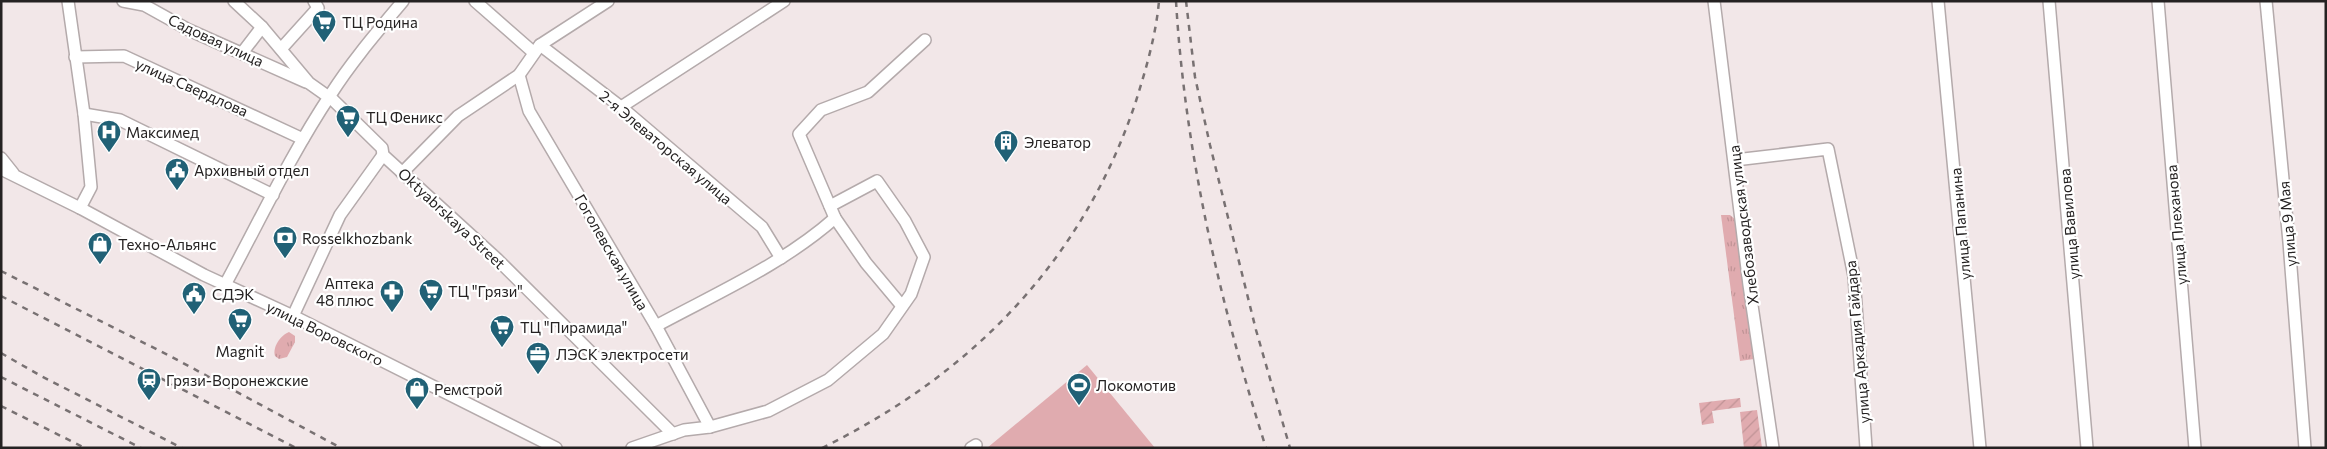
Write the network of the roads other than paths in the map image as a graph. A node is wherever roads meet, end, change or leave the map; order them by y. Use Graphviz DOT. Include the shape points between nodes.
graph roads {
  1 [pos="68,1"];
  2 [pos="123,1"];
  3 [pos="234,1"];
  4 [pos="314,1"];
  5 [pos="403,1"];
  6 [pos="475,1"];
  7 [pos="608,1"];
  8 [pos="784,1"];
  9 [pos="1714,1"];
  10 [pos="1938,1"];
  11 [pos="2049,1"];
  12 [pos="2158,1"];
  13 [pos="2266,1"];
  14 [pos="262,27"];
  15 [pos="925,40"];
  16 [pos="281,49"];
  17 [pos="537,49"];
  18 [pos="242,53"];
  19 [pos="75,57"];
  20 [pos="519,75"];
  21 [pos="309,83"];
  22 [pos="329,97"];
  23 [pos="621,107"];
  24 [pos="84,114"];
  25 [pos="303,139"];
  26 [pos="383,155"];
  27 [pos="1,158"];
  28 [pos="1735,160"];
  29 [pos="1,170"];
  30 [pos="402,173"];
  31 [pos="15,176"];
  32 [pos="273,195"];
  33 [pos="830,206"];
  34 [pos="80,208"];
  35 [pos="835,218"];
  36 [pos="781,258"];
  37 [pos="226,283"];
  38 [pos="902,306"];
  39 [pos="293,316"];
  40 [pos="656,326"];
  41 [pos="710,427"];
  42 [pos="673,434"];
  43 [pos="556,448"];
  44 [pos="632,448"];
  45 [pos="1773,448"];
  46 [pos="1866,448"];
  47 [pos="1980,448"];
  48 [pos="2087,448"];
  49 [pos="2195,448"];
  50 [pos="2305,448"];
  1 -- 19 [label="street"];
  2 -- 18 [label="street, Садовая улица" via="144,5 189,30"];
  3 -- 14 [label="street, Oktyabrskaya Street"];
  4 -- 16 [label="street" via="318,8"];
  5 -- 22 [label="street"];
  6 -- 17 [label="street, 2-я Элеваторская улица"];
  7 -- 17 [label="street"];
  8 -- 23 [label="street"];
  9 -- 28 [label="street, Хлебозаводская улица"];
  10 -- 47 [label="street, улица Папанина"];
  11 -- 48 [label="street, улица Вавилова"];
  12 -- 49 [label="street, улица Плеханова"];
  13 -- 50 [label="street, улица 9 Мая"];
  14 -- 16 [label="street, Oktyabrskaya Street"];
  14 -- 18 [label="street"];
  15 -- 33 [label="street" via="868,92 821,110 799,134"];
  16 -- 21 [label="street, Oktyabrskaya Street"];
  17 -- 20 [label="street"];
  17 -- 23 [label="street, 2-я Элеваторская улица"];
  18 -- 21 [label="street, Садовая улица"];
  19 -- 24 [label="street"];
  19 -- 25 [label="street, улица Свердлова" via="124,56"];
  20 -- 30 [label="street" via="458,116"];
  20 -- 40 [label="street, Гоголевская улица" via="529,111"];
  21 -- 22 [label="street, Oktyabrskaya Street"];
  22 -- 25 [label="street"];
  22 -- 26 [label="street, Oktyabrskaya Street" via="382,148"];
  23 -- 36 [label="street, 2-я Элеваторская улица" via="762,227"];
  24 -- 32 [label="street" via="120,120"];
  24 -- 34 [label="street" via="91,187"];
  25 -- 32 [label="street"];
  26 -- 30 [label="street, Oktyabrskaya Street"];
  26 -- 39 [label="street" via="340,215"];
  27 -- 31 [label="street, улица Воровского"];
  28 -- 45 [label="street, Хлебозаводская улица"];
  28 -- 46 [label="street, улица Аркадия Гайдара" via="1828,148 1854,276"];
  29 -- 31 [label="street, улица Воровского"];
  30 -- 42 [label="street, Oktyabrskaya Street" via="497,259"];
  31 -- 34 [label="street, улица Воровского"];
  32 -- 37 [label="street"];
  33 -- 35 [label="street"];
  33 -- 38 [label="street" via="877,181 905,220 924,256 911,294"];
  34 -- 37 [label="street, улица Воровского" via="204,275"];
  35 -- 36 [label="street"];
  35 -- 38 [label="street" via="866,264"];
  36 -- 40 [label="street"];
  37 -- 39 [label="street, улица Воровского"];
  38 -- 41 [label="street" via="883,334 828,380 768,411"];
  39 -- 43 [label="street, улица Воровского"];
  40 -- 41 [label="street, Гоголевская улица"];
  41 -- 42 [label="street"];
  42 -- 44 [label="street"];
}
